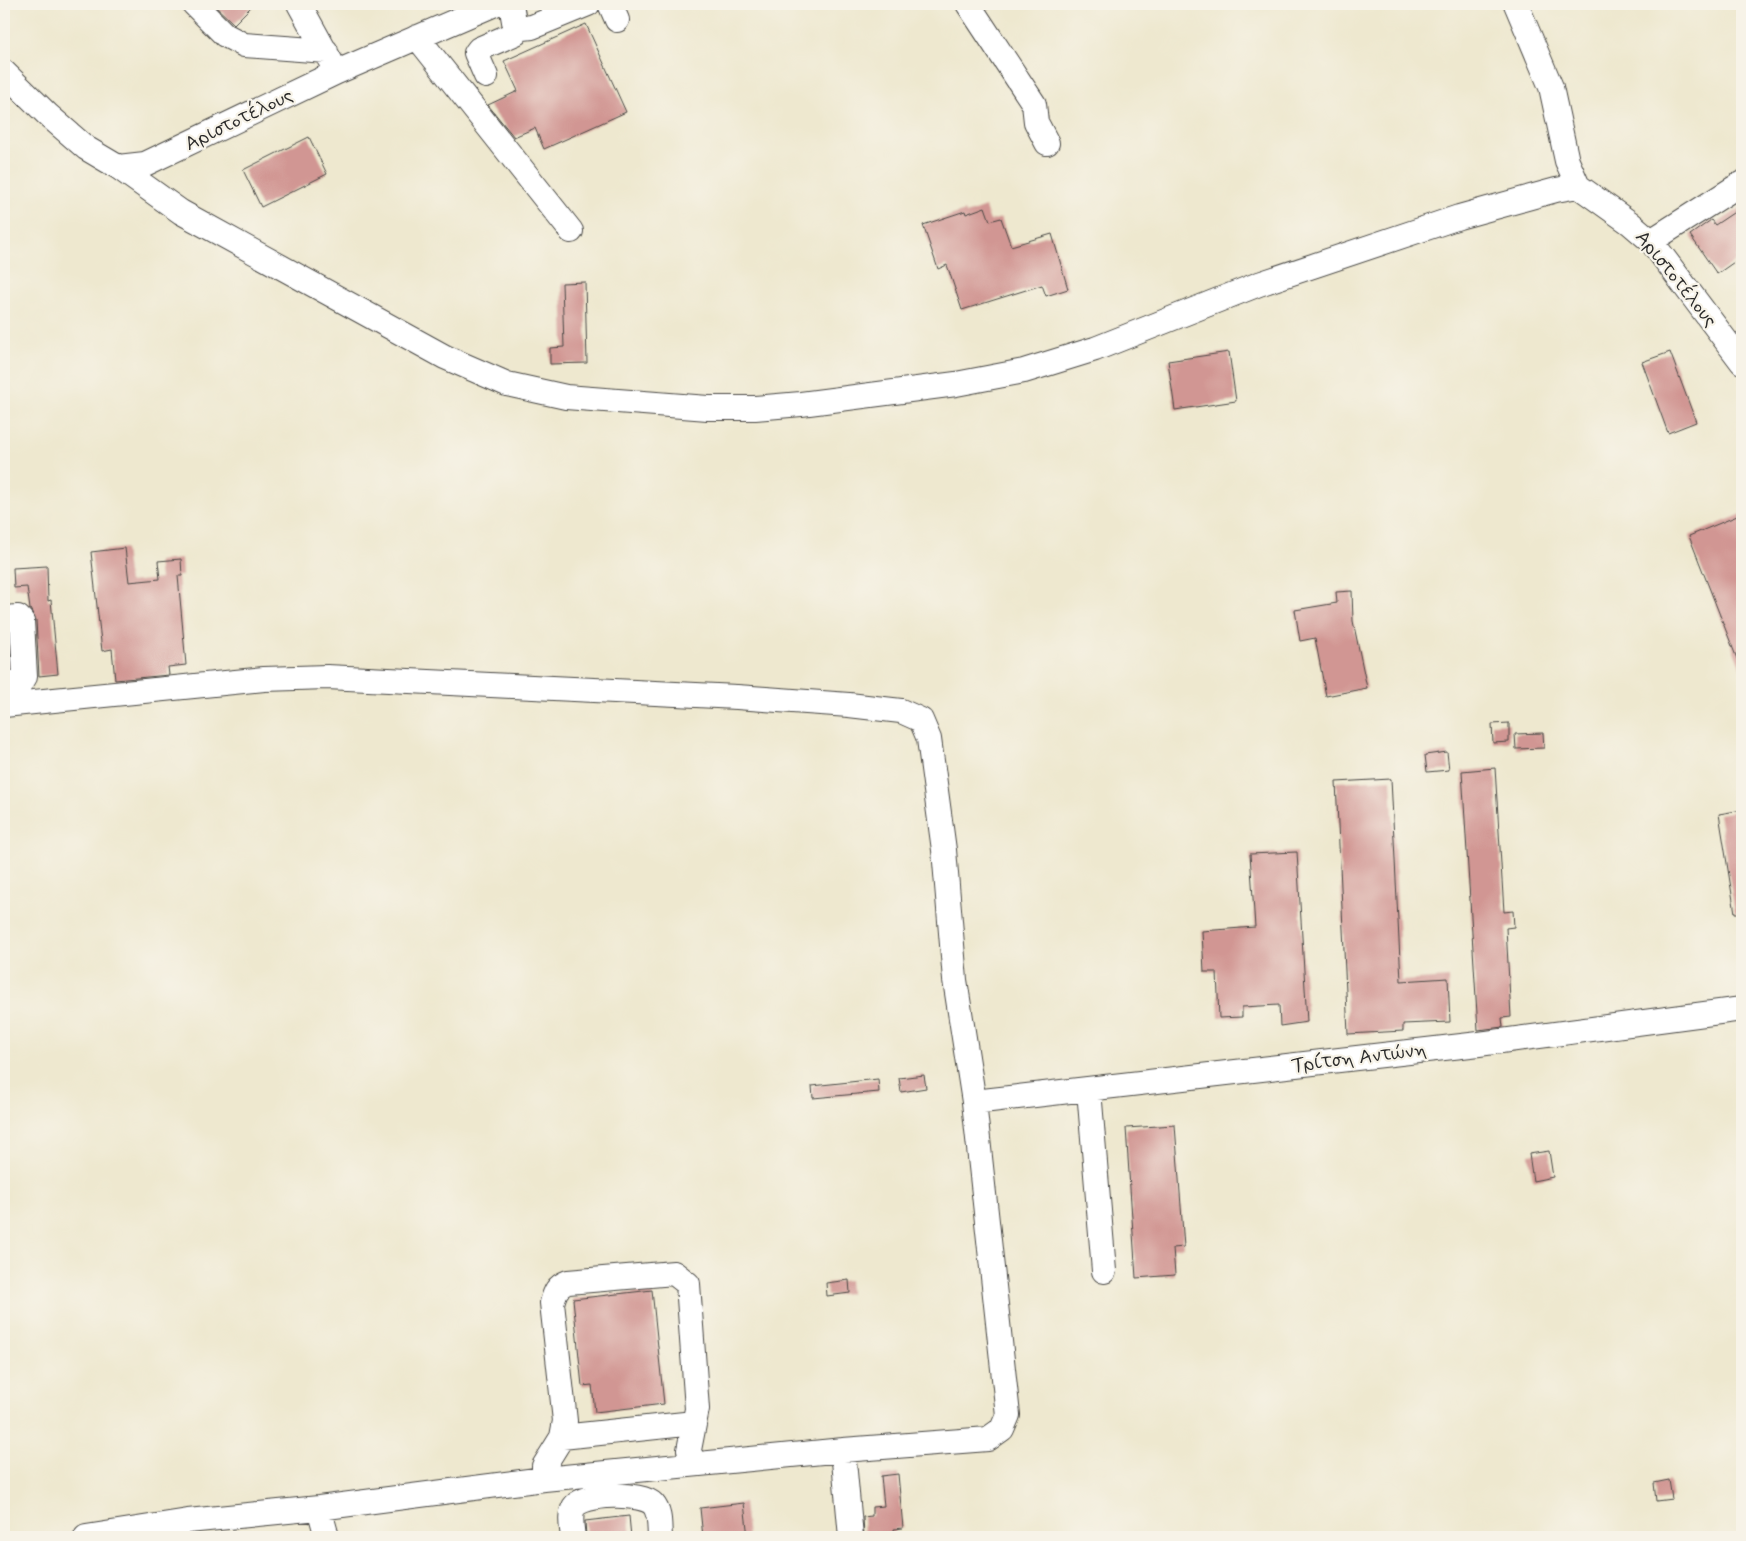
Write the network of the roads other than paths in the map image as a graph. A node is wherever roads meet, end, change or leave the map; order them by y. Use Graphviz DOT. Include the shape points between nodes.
graph roads {
  1 [pos="194,4"];
  2 [pos="299,4"];
  3 [pos="495,4"];
  4 [pos="588,4"];
  5 [pos="968,4"];
  6 [pos="1516,4"];
  7 [pos="513,15"];
  8 [pos="417,37"];
  9 [pos="326,51"];
  10 [pos="4,72"];
  11 [pos="337,72"];
  12 [pos="486,76"];
  13 [pos="1046,143"];
  14 [pos="118,167"];
  15 [pos="1742,184"];
  16 [pos="1578,186"];
  17 [pos="571,231"];
  18 [pos="1651,241"];
  19 [pos="1742,362"];
  20 [pos="4,618"];
  21 [pos="4,684"];
  22 [pos="4,705"];
  23 [pos="1742,1009"];
  24 [pos="1089,1090"];
  25 [pos="974,1102"];
  26 [pos="1104,1271"];
  27 [pos="694,1423"];
  28 [pos="562,1437"];
  29 [pos="843,1450"];
  30 [pos="693,1464"];
  31 [pos="544,1479"];
  32 [pos="606,1485"];
  33 [pos="320,1508"];
  34 [pos="86,1537"];
  35 [pos="327,1537"];
  36 [pos="573,1537"];
  37 [pos="660,1537"];
  38 [pos="851,1537"];
  1 -- 9 [label="street" via="233,41 244,45"];
  2 -- 9 [label="street"];
  3 -- 8 [label="street, Αριστοτέλους"];
  4 -- 7 [label="street" via="532,27 523,28"];
  5 -- 13 [label="street" via="1034,104 1036,122"];
  6 -- 16 [label="street" via="1551,87 1567,161"];
  7 -- 12 [label="street" via="516,33 477,51"];
  8 -- 11 [label="street, Αριστοτέλους"];
  8 -- 17 [label="street"];
  9 -- 11 [label="street"];
  10 -- 14 [label="street" via="86,148"];
  11 -- 14 [label="street, Αριστοτέλους" via="164,156 145,164"];
  14 -- 16 [label="street" via="181,212 445,357 507,384 566,396 708,408 800,404 956,384 1024,371 1095,349 1277,278 1459,217"];
  15 -- 18 [label="street"];
  16 -- 18 [label="street, Αριστοτέλους"];
  18 -- 19 [label="street, Αριστοτέλους"];
  20 -- 21 [label="street" via="18,617 22,621 24,676 21,682"];
  22 -- 25 [label="street" via="264,679 327,677 737,697 901,711 921,720 929,739 944,850 955,980"];
  23 -- 24 [label="street, Τρίτση Αντώνη"];
  24 -- 25 [label="street, Τρίτση Αντώνη"];
  24 -- 26 [label="street"];
  25 -- 29 [label="street" via="1008,1415 1002,1430 988,1439"];
  27 -- 28 [label="street"];
  27 -- 28 [label="street" via="697,1409 688,1284 674,1273 568,1282 561,1284 552,1303 565,1421"];
  27 -- 30 [label="street" via="689,1450"];
  28 -- 31 [label="street" via="544,1466"];
  29 -- 30 [label="street"];
  29 -- 38 [label="street"];
  30 -- 32 [label="street"];
  31 -- 32 [label="street"];
  31 -- 33 [label="street"];
  32 -- 36 [label="street" via="577,1504 571,1516"];
  32 -- 37 [label="street" via="648,1499 658,1512"];
  33 -- 34 [label="street" via="188,1521"];
  33 -- 35 [label="street"];
}
